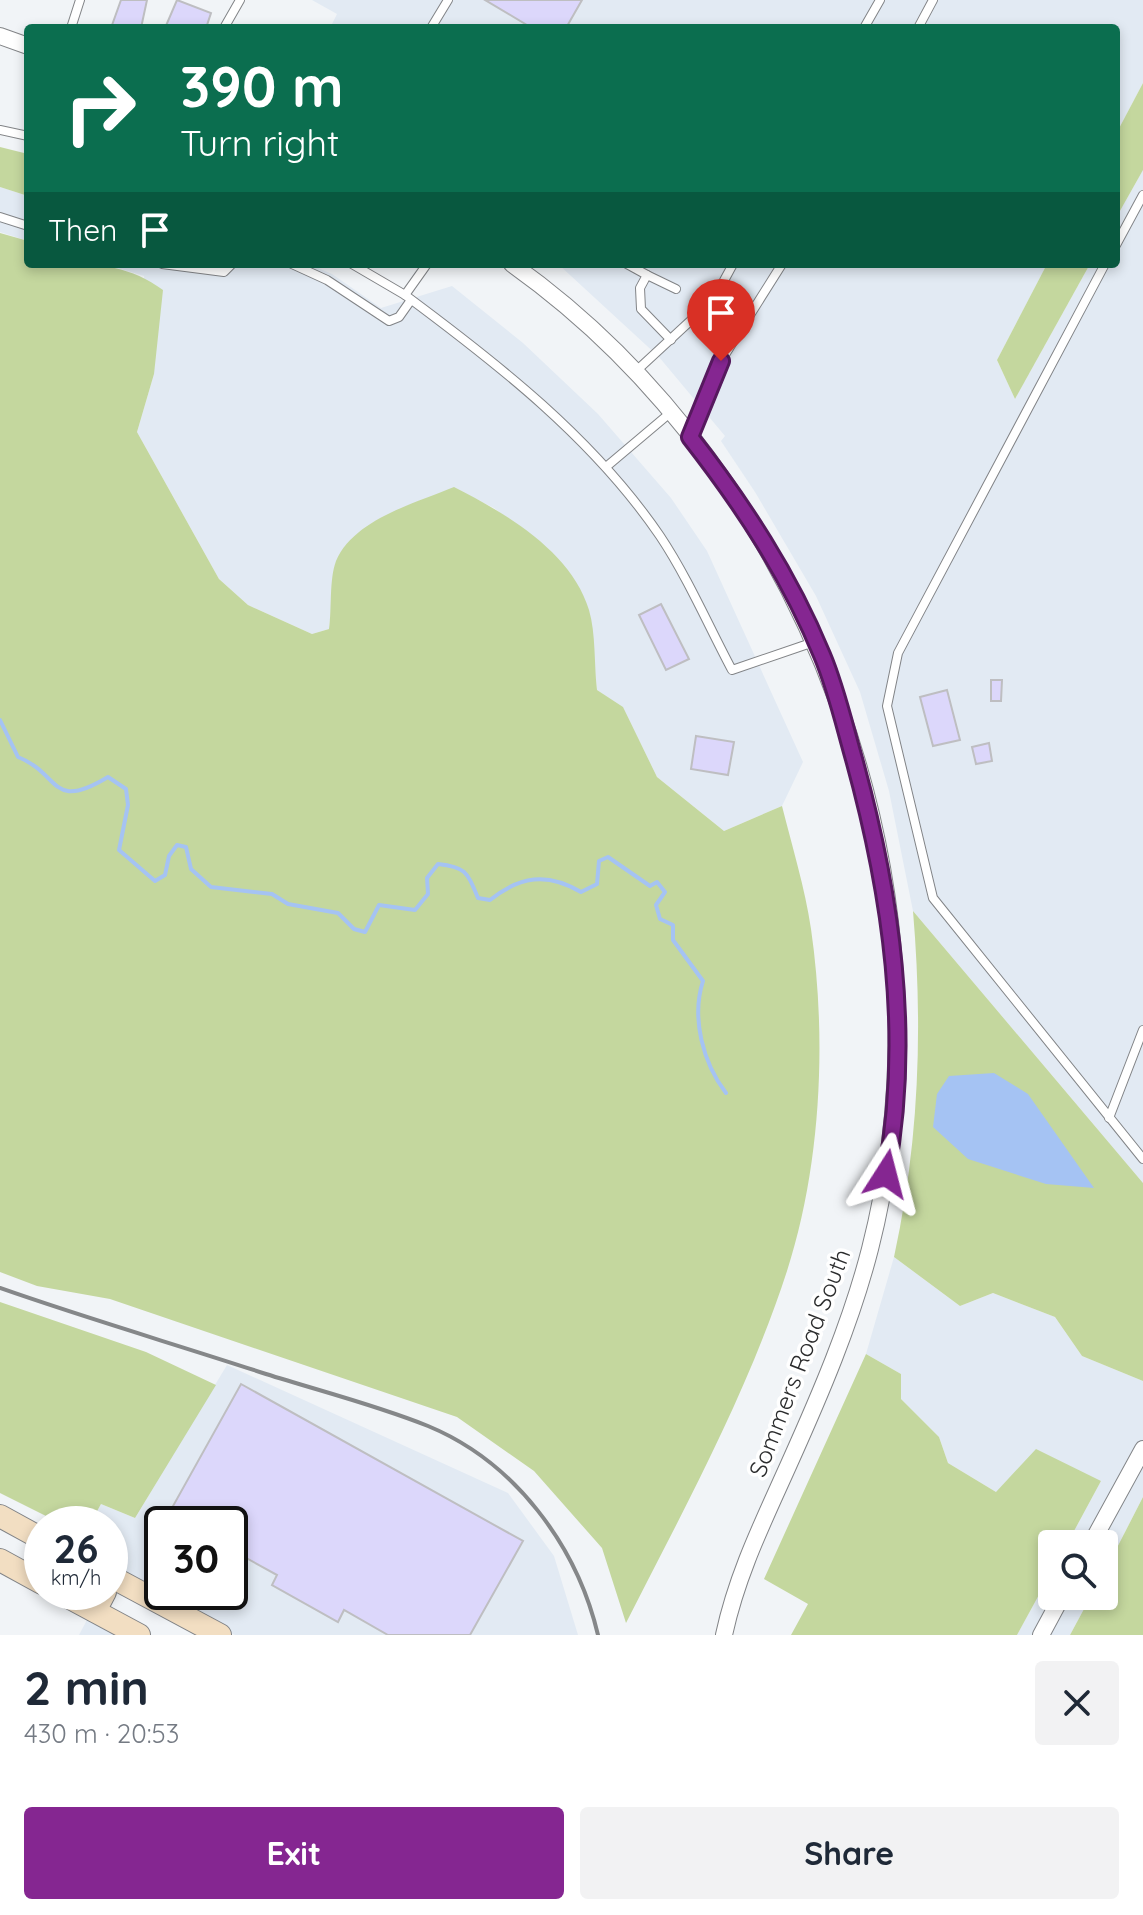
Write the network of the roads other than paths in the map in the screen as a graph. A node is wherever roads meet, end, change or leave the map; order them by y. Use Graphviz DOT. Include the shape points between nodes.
graph roads {
  1 [pos="80,0"];
  2 [pos="240,0"];
  3 [pos="448,0"];
  4 [pos="880,0"];
  5 [pos="933,0"];
  6 [pos="72,24"];
  7 [pos="226,24"];
  8 [pos="433,24"];
  9 [pos="866,24"];
  10 [pos="920,24"];
  11 [pos="0,36"];
  12 [pos="24,45"];
  13 [pos="0,130"];
  14 [pos="24,135"];
  15 [pos="1143,195"];
  16 [pos="0,217"];
  17 [pos="24,225"];
  18 [pos="1120,238"];
  19 [pos="193,268"];
  20 [pos="228,268"];
  21 [pos="301,268"];
  22 [pos="359,268"];
  23 [pos="425,268"];
  24 [pos="517,268"];
  25 [pos="634,268"];
  26 [pos="731,268"];
  27 [pos="779,268"];
  28 [pos="1103,268"];
  29 [pos="647,275"];
  30 [pos="676,289"];
  31 [pos="408,297"];
  32 [pos="671,340"];
  33 [pos="634,373"];
  34 [pos="671,413"];
  35 [pos="690,437"];
  36 [pos="606,467"];
  37 [pos="816,642"];
  38 [pos="1143,1030"];
  39 [pos="1109,1118"];
  40 [pos="1143,1159"];
  41 [pos="1143,1449"];
  42 [pos="0,1516"];
  43 [pos="24,1529"];
  44 [pos="1099,1530"];
  45 [pos="0,1560"];
  46 [pos="24,1573"];
  47 [pos="128,1597"];
  48 [pos="122,1610"];
  49 [pos="1054,1610"];
  50 [pos="139,1635"];
  51 [pos="220,1635"];
  52 [pos="724,1635"];
  53 [pos="1041,1635"];
  1 -- 6 [label="lane"];
  2 -- 7 [label="lane"];
  3 -- 8 [label="lane"];
  4 -- 9 [label="lane"];
  5 -- 10 [label="lane"];
  11 -- 12 [label="street"];
  13 -- 14 [label="lane"];
  15 -- 18 [label="lane"];
  16 -- 17 [label="lane"];
  19 -- 20 [label="lane"];
  21 -- 31 [label="lane" via="389,321 399,317"];
  22 -- 31 [label="lane"];
  23 -- 31 [label="lane"];
  24 -- 33 [label="street, Sommers Road South" via="596,333"];
  25 -- 29 [label="lane"];
  26 -- 32 [label="lane" via="714,299"];
  27 -- 35 [label="lane" via="721,361"];
  28 -- 39 [label="lane" via="919,610 898,653 887,706 933,898"];
  29 -- 30 [label="lane"];
  29 -- 32 [label="lane" via="640,288 641,309"];
  31 -- 36 [label="lane" via="476,347"];
  32 -- 33 [label="lane"];
  33 -- 34 [label="street, Sommers Road South"];
  34 -- 35 [label="street, Sommers Road South"];
  34 -- 36 [label="lane"];
  35 -- 37 [label="street, Sommers Road South" via="759,533"];
  36 -- 37 [label="lane" via="661,538 732,670"];
  37 -- 52 [label="street, Sommers Road South" via="872,825 894,975 897,1090 890,1151 859,1290 811,1415 742,1568"];
  38 -- 39 [label="lane"];
  39 -- 40 [label="lane"];
  41 -- 44 [label="street"];
  42 -- 43 [label="main road"];
  45 -- 46 [label="main road"];
  47 -- 51 [label="main road"];
  48 -- 50 [label="main road"];
  49 -- 53 [label="street"];
}
